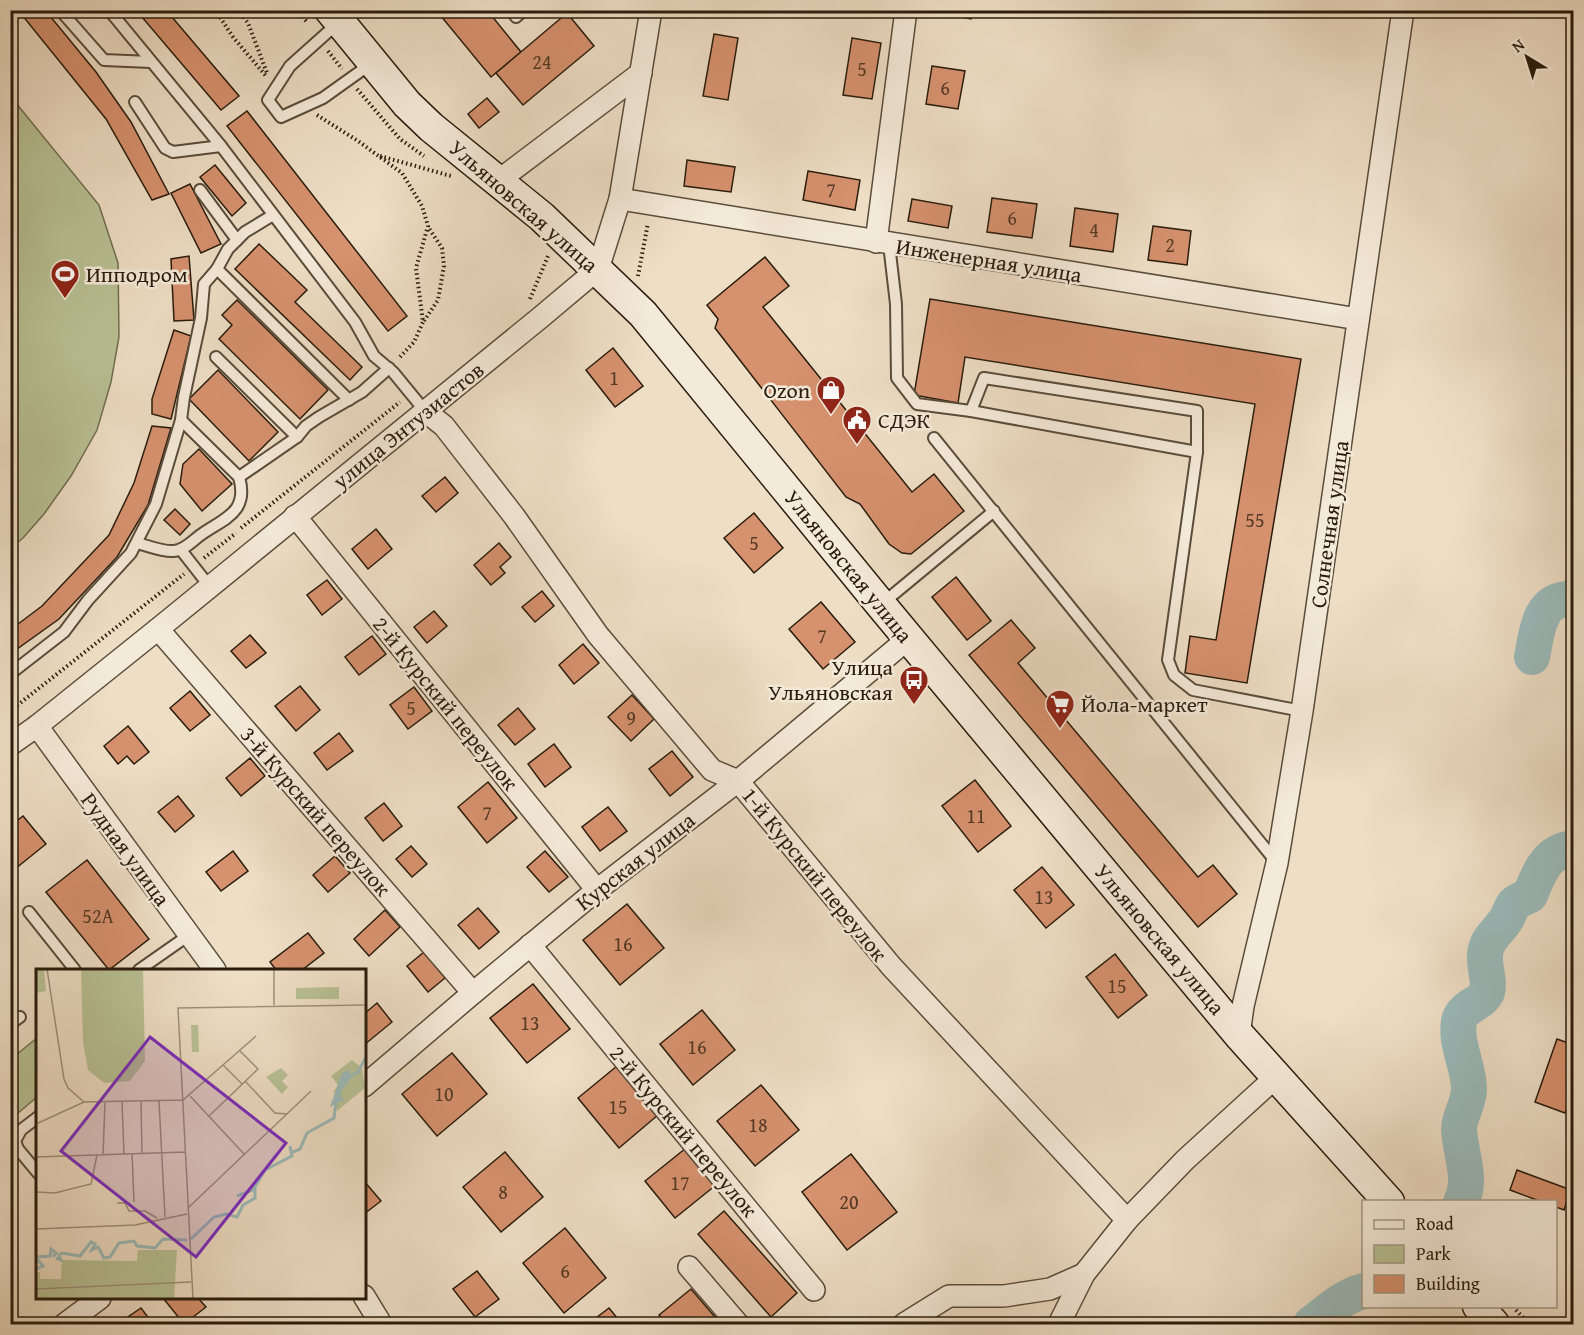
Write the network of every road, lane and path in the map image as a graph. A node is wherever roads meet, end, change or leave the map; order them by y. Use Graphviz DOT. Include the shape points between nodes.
graph roads {
  1 [pos="60,10"];
  2 [pos="109,10"];
  3 [pos="215,10"];
  4 [pos="238,10"];
  5 [pos="511,10"];
  6 [pos="524,10"];
  7 [pos="651,10"];
  8 [pos="906,10"];
  9 [pos="1402,10"];
  10 [pos="335,16"];
  11 [pos="151,62"];
  12 [pos="372,63"];
  13 [pos="641,73"];
  14 [pos="135,102"];
  15 [pos="304,107"];
  16 [pos="221,146"];
  17 [pos="498,182"];
  18 [pos="200,190"];
  19 [pos="620,199"];
  20 [pos="273,215"];
  21 [pos="428,226"];
  22 [pos="237,240"];
  23 [pos="882,243"];
  24 [pos="550,250"];
  25 [pos="216,269"];
  26 [pos="598,269"];
  27 [pos="529,302"];
  28 [pos="1358,319"];
  29 [pos="423,322"];
  30 [pos="216,357"];
  31 [pos="389,368"];
  32 [pos="411,394"];
  33 [pos="349,400"];
  34 [pos="425,411"];
  35 [pos="971,411"];
  36 [pos="181,420"];
  37 [pos="297,437"];
  38 [pos="934,438"];
  39 [pos="1197,452"];
  40 [pos="239,477"];
  41 [pos="994,511"];
  42 [pos="295,516"];
  43 [pos="137,543"];
  44 [pos="181,550"];
  45 [pos="194,566"];
  46 [pos="210,586"];
  47 [pos="881,605"];
  48 [pos="158,629"];
  49 [pos="909,638"];
  50 [pos="10,674"];
  51 [pos="10,711"];
  52 [pos="1302,711"];
  53 [pos="37,726"];
  54 [pos="10,745"];
  55 [pos="738,781"];
  56 [pos="1277,863"];
  57 [pos="597,890"];
  58 [pos="29,912"];
  59 [pos="189,935"];
  60 [pos="530,945"];
  61 [pos="74,969"];
  62 [pos="140,969"];
  63 [pos="214,969"];
  64 [pos="473,993"];
  65 [pos="20,1017"];
  66 [pos="10,1024"];
  67 [pos="1239,1035"];
  68 [pos="1277,1076"];
  69 [pos="366,1084"];
  70 [pos="36,1119"];
  71 [pos="21,1130"];
  72 [pos="10,1138"];
  73 [pos="36,1171"];
  74 [pos="1387,1200"];
  75 [pos="1127,1220"];
  76 [pos="689,1267"];
  77 [pos="1084,1274"];
  78 [pos="814,1290"];
  79 [pos="99,1299"];
  80 [pos="366,1299"];
  81 [pos="1480,1308"];
  82 [pos="1515,1308"];
  83 [pos="65,1324"];
  84 [pos="381,1324"];
  85 [pos="738,1324"];
  86 [pos="904,1324"];
  87 [pos="1059,1324"];
  88 [pos="1494,1324"];
  89 [pos="1529,1324"];
  1 -- 11 [label="lane" via="104,60"];
  2 -- 11 [label="lane"];
  3 -- 4 [label="path" via="269,79 248,23"];
  5 -- 6 [label="lane" via="516,17"];
  7 -- 13 [label="street"];
  8 -- 23 [label="street"];
  9 -- 28 [label="street, Солнечная улица"];
  10 -- 12 [label="main road, Ульяновская улица"];
  10 -- 15 [label="lane" via="290,66 268,99 280,117"];
  11 -- 16 [label="lane"];
  12 -- 15 [label="lane"];
  12 -- 17 [label="main road, Ульяновская улица" via="431,128"];
  13 -- 17 [label="street"];
  13 -- 19 [label="street"];
  14 -- 16 [label="lane" via="165,148 173,152"];
  15 -- 21 [label="path" via="402,173 422,206"];
  16 -- 20 [label="lane"];
  17 -- 26 [label="main road, Ульяновская улица"];
  18 -- 22 [label="lane"];
  19 -- 23 [label="street, Инженерная улица"];
  19 -- 26 [label="street"];
  20 -- 22 [label="lane"];
  20 -- 31 [label="lane" via="355,322 374,356"];
  21 -- 29 [label="path" via="416,268"];
  21 -- 29 [label="path" via="442,248 444,266 438,300"];
  22 -- 25 [label="lane"];
  23 -- 28 [label="street, Инженерная улица"];
  23 -- 35 [label="lane" via="896,304 897,378 917,404"];
  24 -- 27 [label="path"];
  25 -- 33 [label="lane"];
  25 -- 36 [label="lane" via="204,284"];
  26 -- 34 [label="street, улица Энтузиастов"];
  26 -- 47 [label="main road, Ульяновская улица" via="644,314"];
  28 -- 52 [label="street, Солнечная улица"];
  29 -- 31 [label="path" via="414,342"];
  30 -- 37 [label="lane"];
  31 -- 32 [label="lane"];
  31 -- 33 [label="lane"];
  32 -- 34 [label="lane"];
  32 -- 45 [label="path"];
  33 -- 37 [label="lane" via="306,426"];
  34 -- 42 [label="street, улица Энтузиастов"];
  34 -- 55 [label="street, 1-й Курский переулок" via="444,426 598,635 712,770"];
  35 -- 39 [label="lane"];
  35 -- 39 [label="lane" via="984,378 1197,411"];
  36 -- 40 [label="lane"];
  36 -- 43 [label="lane" via="156,504"];
  37 -- 40 [label="lane"];
  38 -- 41 [label="lane"];
  39 -- 52 [label="lane" via="1168,660 1174,675 1192,690"];
  40 -- 44 [label="lane" via="243,488 235,509"];
  41 -- 47 [label="lane"];
  41 -- 56 [label="lane"];
  42 -- 46 [label="street, улица Энтузиастов"];
  42 -- 57 [label="street, 2-й Курский переулок"];
  43 -- 44 [label="lane" via="172,552"];
  43 -- 50 [label="lane" via="64,632"];
  44 -- 45 [label="lane"];
  45 -- 46 [label="lane"];
  45 -- 51 [label="path"];
  46 -- 48 [label="street, улица Энтузиастов"];
  47 -- 49 [label="main road, Ульяновская улица"];
  48 -- 53 [label="street, улица Энтузиастов"];
  48 -- 64 [label="street, 3-й Курский переулок"];
  49 -- 55 [label="street, Курская улица"];
  49 -- 67 [label="main road, Ульяновская улица"];
  52 -- 56 [label="street, Солнечная улица"];
  53 -- 54 [label="street, улица Энтузиастов"];
  53 -- 59 [label="street, Рудная улица"];
  55 -- 57 [label="street, Курская улица"];
  55 -- 75 [label="street, 1-й Курский переулок" via="891,966"];
  56 -- 67 [label="street, Солнечная улица"];
  57 -- 60 [label="street, Курская улица"];
  58 -- 61 [label="lane"];
  59 -- 62 [label="lane"];
  59 -- 63 [label="street, Рудная улица"];
  60 -- 64 [label="street, Курская улица"];
  60 -- 78 [label="street, 2-й Курский переулок"];
  64 -- 69 [label="street, Курская улица"];
  65 -- 66 [label="lane"];
  67 -- 68 [label="main road, Ульяновская улица"];
  68 -- 74 [label="main road, Ульяновская улица"];
  68 -- 75 [label="street" via="1185,1160"];
  70 -- 71 [label="lane"];
  71 -- 72 [label="lane"];
  71 -- 73 [label="lane" via="15,1141"];
  75 -- 77 [label="street"];
  76 -- 85 [label="street"];
  77 -- 86 [label="street" via="1050,1289 1004,1296 949,1296"];
  77 -- 87 [label="street"];
  79 -- 83 [label="street"];
  80 -- 84 [label="street"];
  81 -- 88 [label="main road"];
  82 -- 89 [label="path"];
}
